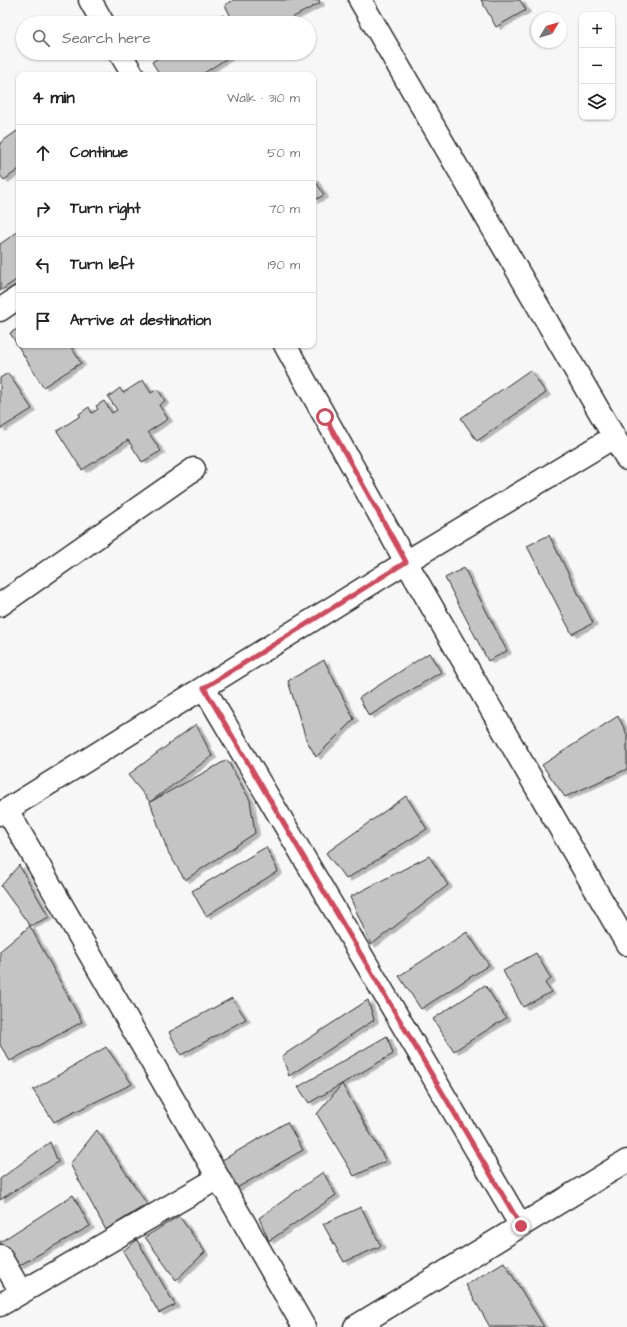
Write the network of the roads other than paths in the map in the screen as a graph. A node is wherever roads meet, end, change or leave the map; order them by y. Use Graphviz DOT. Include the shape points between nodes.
graph roads {
  1 [pos="90,0"];
  2 [pos="360,0"];
  3 [pos="99,16"];
  4 [pos="124,60"];
  5 [pos="131,72"];
  6 [pos="16,299"];
  7 [pos="0,310"];
  8 [pos="286,348"];
  9 [pos="614,437"];
  10 [pos="627,459"];
  11 [pos="194,469"];
  12 [pos="406,562"];
  13 [pos="0,605"];
  14 [pos="204,688"];
  15 [pos="4,812"];
  16 [pos="627,944"];
  17 [pos="627,1161"];
  18 [pos="218,1178"];
  19 [pos="521,1226"];
  20 [pos="0,1256"];
  21 [pos="21,1292"];
  22 [pos="0,1305"];
  23 [pos="304,1327"];
  24 [pos="355,1327"];
  1 -- 3 [label="street"];
  2 -- 9 [label="street"];
  4 -- 5 [label="street"];
  6 -- 7 [label="street"];
  8 -- 12 [label="street"];
  9 -- 10 [label="street"];
  9 -- 12 [label="street"];
  11 -- 13 [label="street"];
  12 -- 14 [label="street"];
  12 -- 16 [label="street"];
  14 -- 15 [label="street"];
  14 -- 19 [label="street"];
  15 -- 18 [label="street"];
  17 -- 19 [label="street"];
  18 -- 21 [label="street"];
  18 -- 23 [label="street"];
  19 -- 24 [label="street"];
  20 -- 21 [label="street"];
  21 -- 22 [label="street"];
}
